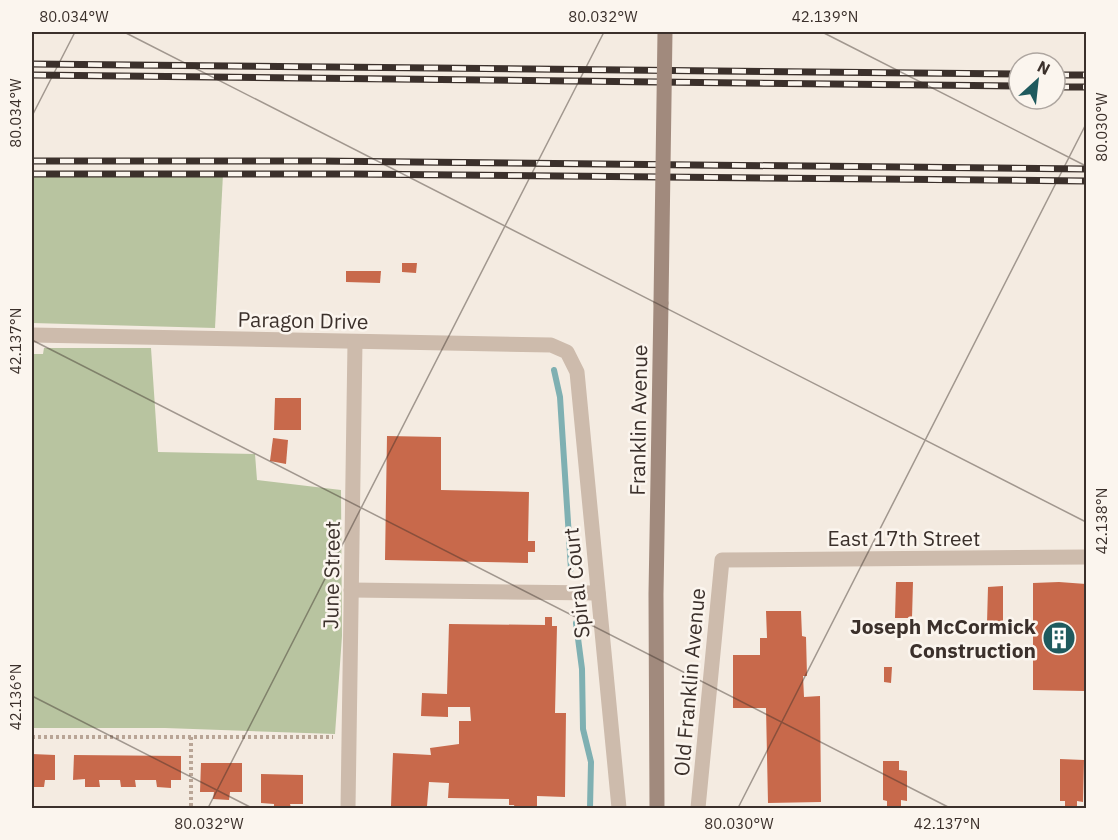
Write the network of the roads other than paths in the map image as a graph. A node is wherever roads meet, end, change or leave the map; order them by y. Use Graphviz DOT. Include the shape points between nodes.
graph roads {
  1 [pos="665,32"];
  2 [pos="32,335"];
  3 [pos="355,342"];
  4 [pos="570,355"];
  5 [pos="1086,557"];
  6 [pos="722,560"];
  7 [pos="351,590"];
  8 [pos="598,593"];
  9 [pos="348,808"];
  10 [pos="619,808"];
  11 [pos="657,808"];
  12 [pos="698,808"];
  1 -- 11 [label="street, Franklin Avenue, bridge" via="656,594"];
  2 -- 3 [label="street, Paragon Drive"];
  3 -- 4 [label="street, Paragon Drive" via="551,345"];
  3 -- 7 [label="street, June Street"];
  4 -- 8 [label="street, Spiral Court" via="577,372"];
  5 -- 6 [label="street, East 17th Street"];
  6 -- 12 [label="street, Old Franklin Avenue"];
  7 -- 8 [label="street"];
  7 -- 9 [label="street, June Street"];
  8 -- 10 [label="street, Spiral Court"];
}
